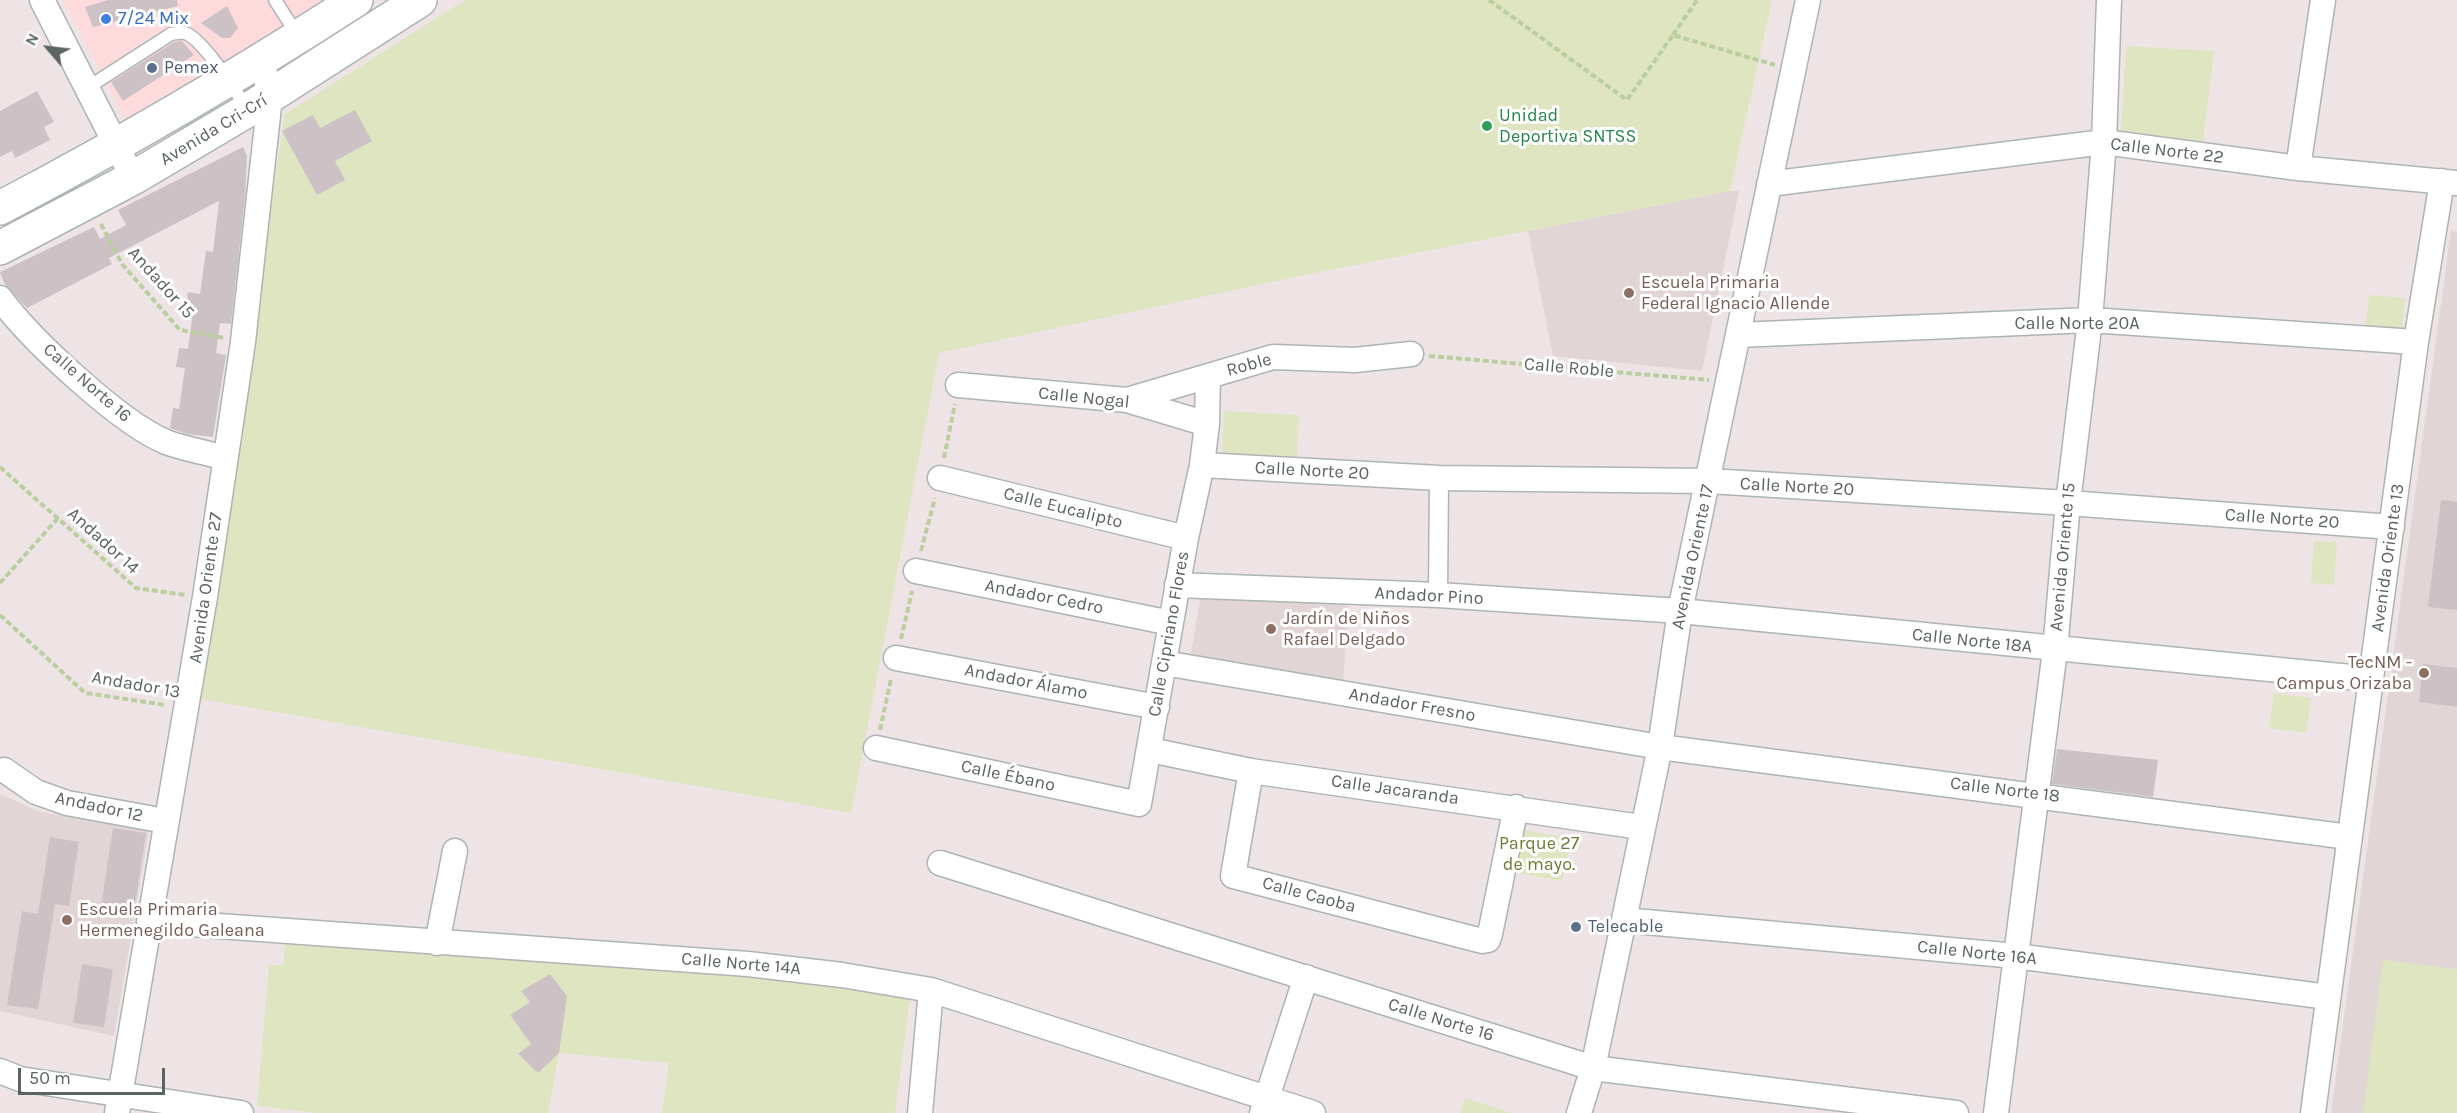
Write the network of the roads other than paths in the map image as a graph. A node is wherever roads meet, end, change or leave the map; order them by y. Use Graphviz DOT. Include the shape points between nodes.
graph roads {
  1 [pos="275,0"];
  2 [pos="356,0"];
  3 [pos="420,0"];
  4 [pos="1808,0"];
  5 [pos="2109,0"];
  6 [pos="2323,0"];
  7 [pos="49,2"];
  8 [pos="299,37"];
  9 [pos="262,60"];
  10 [pos="230,80"];
  11 [pos="87,88"];
  12 [pos="259,104"];
  13 [pos="2104,142"];
  14 [pos="116,147"];
  15 [pos="2298,168"];
  16 [pos="133,178"];
  17 [pos="2450,182"];
  18 [pos="1769,184"];
  19 [pos="0,208"];
  20 [pos="0,248"];
  21 [pos="0,298"];
  22 [pos="2090,320"];
  23 [pos="1738,334"];
  24 [pos="2416,342"];
  25 [pos="1411,354"];
  26 [pos="1208,377"];
  27 [pos="958,386"];
  28 [pos="1127,400"];
  29 [pos="1207,424"];
  30 [pos="224,458"];
  31 [pos="1202,465"];
  32 [pos="940,478"];
  33 [pos="1439,478"];
  34 [pos="1709,481"];
  35 [pos="2068,503"];
  36 [pos="2392,527"];
  37 [pos="1186,538"];
  38 [pos="916,571"];
  39 [pos="1177,585"];
  40 [pos="1438,595"];
  41 [pos="1680,611"];
  42 [pos="1171,622"];
  43 [pos="2055,650"];
  44 [pos="896,658"];
  45 [pos="1164,663"];
  46 [pos="2371,680"];
  47 [pos="1157,707"];
  48 [pos="1660,747"];
  49 [pos="876,748"];
  50 [pos="1150,750"];
  51 [pos="4,770"];
  52 [pos="1251,771"];
  53 [pos="2035,794"];
  54 [pos="1139,804"];
  55 [pos="1516,807"];
  56 [pos="165,821"];
  57 [pos="1641,827"];
  58 [pos="2349,837"];
  59 [pos="455,851"];
  60 [pos="940,863"];
  61 [pos="1624,920"];
  62 [pos="149,921"];
  63 [pos="437,943"];
  64 [pos="2016,956"];
  65 [pos="1306,977"];
  66 [pos="931,990"];
  67 [pos="2328,997"];
  68 [pos="1593,1068"];
  69 [pos="0,1071"];
  70 [pos="118,1104"];
  71 [pos="1265,1106"];
  72 [pos="241,1113"];
  73 [pos="920,1113"];
  74 [pos="1313,1113"];
  75 [pos="1579,1113"];
  76 [pos="1956,1113"];
  77 [pos="1996,1113"];
  78 [pos="2313,1113"];
  1 -- 8 [label="lane"];
  2 -- 8 [label="main road, Avenida Cri-Crí"];
  3 -- 12 [label="main road, Avenida Cri-Crí"];
  4 -- 18 [label="street, Avenida Oriente 17"];
  5 -- 13 [label="street, Avenida Oriente 15"];
  6 -- 15 [label="street"];
  7 -- 11 [label="street"];
  8 -- 9 [label="main road, Avenida Cri-Crí"];
  9 -- 10 [label="main road, Avenida Cri-Crí"];
  9 -- 12 [label="street, Avenida Oriente 27"];
  10 -- 11 [label="lane" via="193,37 182,32 171,34"];
  10 -- 12 [label="lane"];
  10 -- 14 [label="main road, Avenida Cri-Crí"];
  11 -- 14 [label="street"];
  12 -- 16 [label="main road, Avenida Cri-Crí"];
  12 -- 30 [label="street, Avenida Oriente 27" via="243,342"];
  13 -- 15 [label="street, Calle Norte 22"];
  13 -- 18 [label="street, Calle Norte 22"];
  13 -- 22 [label="street, Avenida Oriente 15"];
  14 -- 16 [label="street"];
  14 -- 19 [label="main road, Avenida Cri-Crí"];
  15 -- 17 [label="street, Calle Norte 22"];
  16 -- 20 [label="main road, Avenida Cri-Crí"];
  17 -- 24 [label="street, Avenida Oriente 13"];
  18 -- 23 [label="street, Avenida Oriente 17"];
  21 -- 30 [label="street, Calle Norte 16" via="18,322 129,421 165,441"];
  22 -- 23 [label="street, Calle Norte 20A"];
  22 -- 24 [label="street, Calle Norte 20A"];
  22 -- 35 [label="street, Avenida Oriente 15"];
  23 -- 34 [label="street, Avenida Oriente 17"];
  24 -- 36 [label="street, Avenida Oriente 13"];
  25 -- 26 [label="street, Roble" via="1354,360 1273,357"];
  26 -- 28 [label="street, Roble"];
  26 -- 29 [label="street, Calle Cipriano Flores"];
  27 -- 28 [label="street, Calle Nogal"];
  28 -- 29 [label="street, Calle Nogal"];
  29 -- 31 [label="street, Calle Cipriano Flores"];
  30 -- 56 [label="street, Avenida Oriente 27" via="188,708"];
  31 -- 33 [label="street, Calle Norte 20"];
  31 -- 37 [label="street, Calle Cipriano Flores"];
  32 -- 37 [label="street, Calle Eucalipto"];
  33 -- 34 [label="street, Calle Norte 20"];
  33 -- 40 [label="street"];
  34 -- 35 [label="street, Calle Norte 20"];
  34 -- 41 [label="street, Avenida Oriente 17"];
  35 -- 36 [label="street, Calle Norte 20"];
  35 -- 43 [label="street, Avenida Oriente 15"];
  36 -- 46 [label="street, Avenida Oriente 13"];
  37 -- 39 [label="street, Calle Cipriano Flores"];
  38 -- 42 [label="street, Andador Cedro"];
  39 -- 40 [label="street, Andador Pino"];
  39 -- 42 [label="street, Calle Cipriano Flores"];
  40 -- 41 [label="street, Andador Pino"];
  41 -- 43 [label="street, Calle Norte 18A"];
  41 -- 48 [label="street, Avenida Oriente 17"];
  42 -- 45 [label="street, Calle Cipriano Flores"];
  43 -- 46 [label="street, Calle Norte 18A"];
  43 -- 53 [label="street, Avenida Oriente 15"];
  44 -- 47 [label="street, Andador Álamo"];
  45 -- 47 [label="street, Calle Cipriano Flores"];
  45 -- 48 [label="street, Andador Fresno"];
  46 -- 58 [label="street, Avenida Oriente 13"];
  47 -- 50 [label="street, Calle Cipriano Flores"];
  48 -- 53 [label="street, Calle Norte 18"];
  48 -- 57 [label="street, Avenida Oriente 17"];
  49 -- 54 [label="street, Calle Ébano"];
  50 -- 52 [label="street, Calle Jacaranda"];
  50 -- 54 [label="street, Calle Cipriano Flores"];
  51 -- 56 [label="street, Andador 12" via="36,792 67,803"];
  52 -- 55 [label="street, Calle Jacaranda"];
  52 -- 55 [label="street, Calle Caoba" via="1233,876 1482,941 1488,940"];
  53 -- 58 [label="street, Calle Norte 18"];
  53 -- 64 [label="street, Avenida Oriente 15"];
  55 -- 57 [label="street, Calle Jacaranda"];
  56 -- 62 [label="street, Avenida Oriente 27"];
  57 -- 61 [label="street, Avenida Oriente 17"];
  58 -- 67 [label="street, Avenida Oriente 13"];
  59 -- 63 [label="street"];
  60 -- 65 [label="street, Calle Norte 16"];
  61 -- 64 [label="street, Calle Norte 16A"];
  61 -- 68 [label="street, Avenida Oriente 17"];
  62 -- 63 [label="street, Calle Norte 14A"];
  62 -- 70 [label="street, Avenida Oriente 27"];
  63 -- 66 [label="street, Calle Norte 14A" via="780,967"];
  64 -- 67 [label="street, Calle Norte 16A"];
  64 -- 77 [label="street, Avenida Oriente 15"];
  65 -- 68 [label="street, Calle Norte 16"];
  65 -- 71 [label="street"];
  66 -- 71 [label="street, Calle Norte 14A"];
  66 -- 73 [label="street"];
  67 -- 78 [label="street, Avenida Oriente 13"];
  68 -- 75 [label="street, Avenida Oriente 17"];
  68 -- 76 [label="street, Calle Norte 16"];
  69 -- 70 [label="street"];
  70 -- 72 [label="street"];
  71 -- 74 [label="street, Calle Norte 14A"];
}
